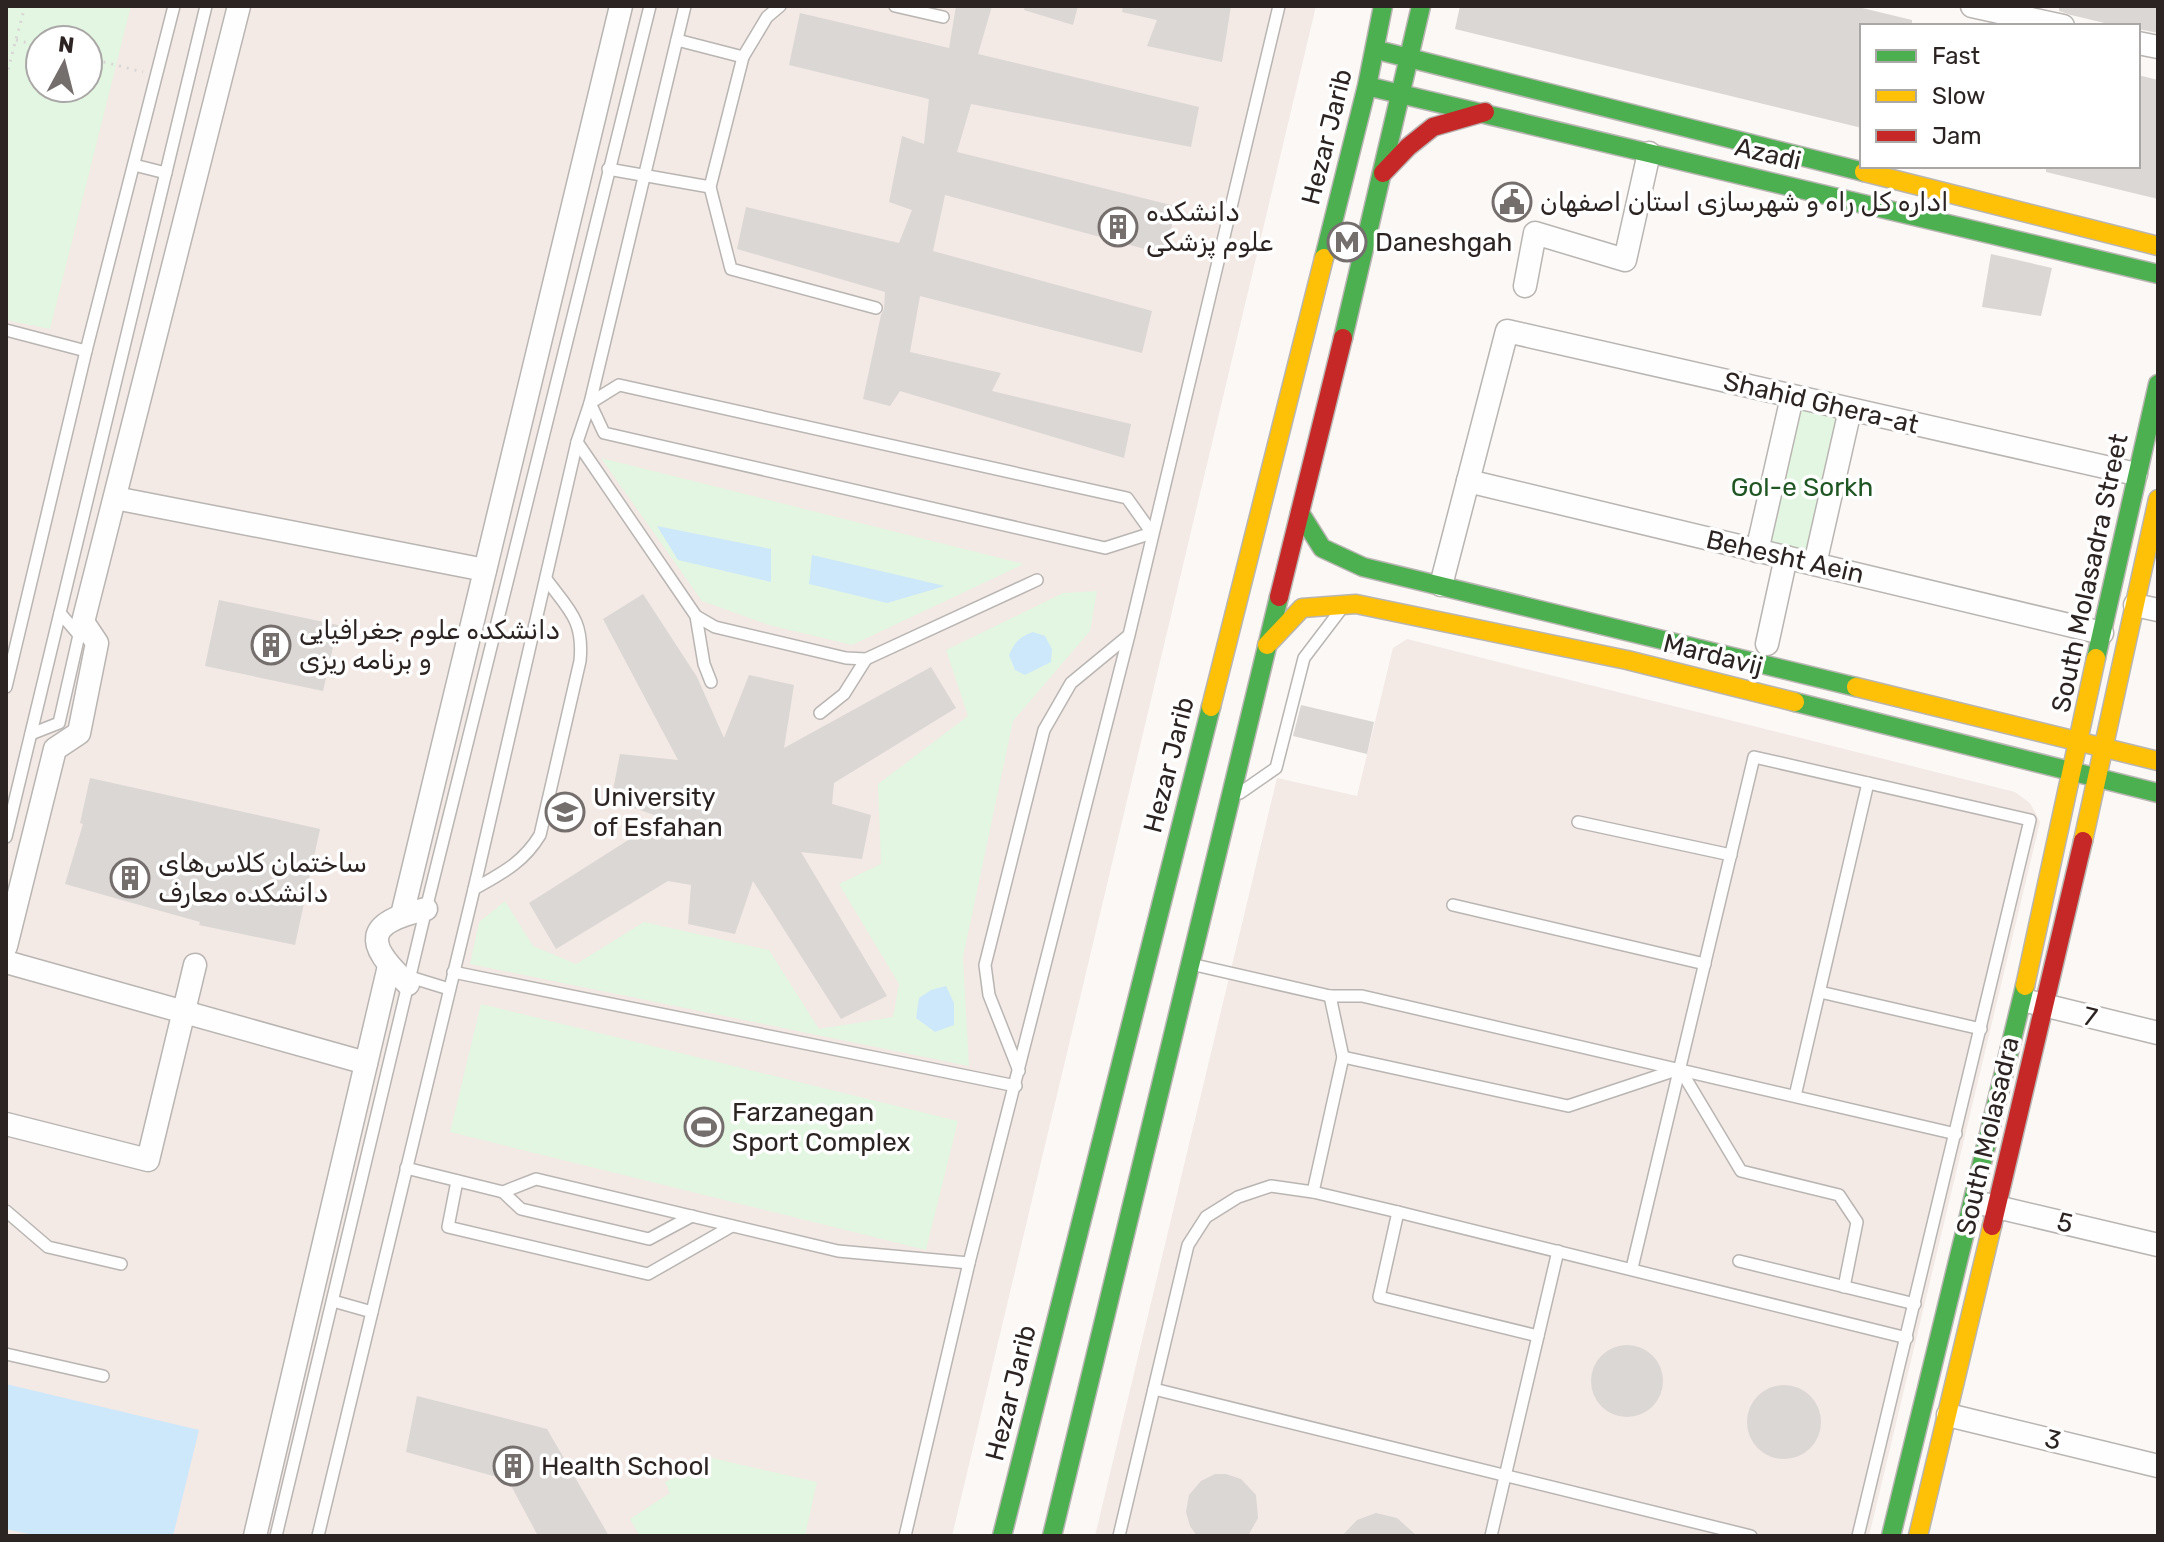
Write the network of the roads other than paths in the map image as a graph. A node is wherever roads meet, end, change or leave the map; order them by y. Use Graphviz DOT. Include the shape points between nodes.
graph roads {
  1 [pos="174,6"];
  2 [pos="206,6"];
  3 [pos="239,6"];
  4 [pos="621,6"];
  5 [pos="650,6"];
  6 [pos="685,6"];
  7 [pos="780,6"];
  8 [pos="895,6"];
  9 [pos="1279,6"];
  10 [pos="1383,6"];
  11 [pos="1421,6"];
  12 [pos="1972,6"];
  13 [pos="943,17"];
  14 [pos="2054,24"];
  15 [pos="677,40"];
  16 [pos="1375,50"];
  17 [pos="743,57"];
  18 [pos="1410,57"];
  19 [pos="1367,86"];
  20 [pos="1402,93"];
  21 [pos="1485,112"];
  22 [pos="1649,153"];
  23 [pos="134,165"];
  24 [pos="608,169"];
  25 [pos="166,173"];
  26 [pos="1383,173"];
  27 [pos="644,176"];
  28 [pos="1904,182"];
  29 [pos="710,187"];
  30 [pos="1897,210"];
  31 [pos="2158,229"];
  32 [pos="2104,233"];
  33 [pos="2158,246"];
  34 [pos="2158,274"];
  35 [pos="1525,286"];
  36 [pos="876,308"];
  37 [pos="6,330"];
  38 [pos="86,351"];
  39 [pos="2158,384"];
  40 [pos="1792,397"];
  41 [pos="590,403"];
  42 [pos="1850,410"];
  43 [pos="577,442"];
  44 [pos="2136,474"];
  45 [pos="1468,481"];
  46 [pos="115,498"];
  47 [pos="2158,499"];
  48 [pos="1300,513"];
  49 [pos="1152,533"];
  50 [pos="1757,551"];
  51 [pos="1786,557"];
  52 [pos="1815,564"];
  53 [pos="485,570"];
  54 [pos="546,579"];
  55 [pos="1037,580"];
  56 [pos="2149,583"];
  57 [pos="1441,585"];
  58 [pos="1345,605"];
  59 [pos="2135,605"];
  60 [pos="2158,610"];
  61 [pos="60,613"];
  62 [pos="696,616"];
  63 [pos="1635,633"];
  64 [pos="2102,633"];
  65 [pos="1129,635"];
  66 [pos="1767,644"];
  67 [pos="1267,645"];
  68 [pos="866,659"];
  69 [pos="1627,660"];
  70 [pos="8,669"];
  71 [pos="711,682"];
  72 [pos="6,687"];
  73 [pos="820,713"];
  74 [pos="31,734"];
  75 [pos="2079,742"];
  76 [pos="2105,748"];
  77 [pos="2158,761"];
  78 [pos="2072,773"];
  79 [pos="2098,779"];
  80 [pos="1868,783"];
  81 [pos="2158,793"];
  82 [pos="1230,800"];
  83 [pos="8,822"];
  84 [pos="1578,822"];
  85 [pos="6,837"];
  86 [pos="1731,855"];
  87 [pos="474,889"];
  88 [pos="1453,905"];
  89 [pos="426,909"];
  90 [pos="402,915"];
  91 [pos="6,946"];
  92 [pos="6,962"];
  93 [pos="1190,964"];
  94 [pos="1705,964"];
  95 [pos="195,965"];
  96 [pos="389,966"];
  97 [pos="453,972"];
  98 [pos="409,980"];
  99 [pos="449,989"];
  100 [pos="1820,992"];
  101 [pos="1330,996"];
  102 [pos="2022,1000"];
  103 [pos="2045,1006"];
  104 [pos="183,1012"];
  105 [pos="1981,1029"];
  106 [pos="2158,1033"];
  107 [pos="1343,1057"];
  108 [pos="366,1063"];
  109 [pos="1680,1069"];
  110 [pos="1019,1071"];
  111 [pos="1016,1086"];
  112 [pos="1795,1096"];
  113 [pos="6,1124"];
  114 [pos="1956,1134"];
  115 [pos="406,1168"];
  116 [pos="457,1181"];
  117 [pos="503,1192"];
  118 [pos="1313,1192"];
  119 [pos="1973,1201"];
  120 [pos="1997,1207"];
  121 [pos="6,1211"];
  122 [pos="1398,1212"];
  123 [pos="692,1216"];
  124 [pos="732,1226"];
  125 [pos="2158,1245"];
  126 [pos="1558,1251"];
  127 [pos="1739,1261"];
  128 [pos="969,1263"];
  129 [pos="121,1264"];
  130 [pos="1632,1268"];
  131 [pos="1844,1287"];
  132 [pos="333,1301"];
  133 [pos="1915,1304"];
  134 [pos="372,1312"];
  135 [pos="1538,1336"];
  136 [pos="1907,1338"];
  137 [pos="6,1354"];
  138 [pos="103,1376"];
  139 [pos="1154,1389"];
  140 [pos="1948,1415"];
  141 [pos="2158,1466"];
  142 [pos="1505,1475"];
  143 [pos="255,1536"];
  144 [pos="276,1536"];
  145 [pos="318,1536"];
  146 [pos="905,1536"];
  147 [pos="1002,1536"];
  148 [pos="1052,1536"];
  149 [pos="1119,1536"];
  150 [pos="1491,1536"];
  151 [pos="1751,1536"];
  152 [pos="1858,1536"];
  153 [pos="1891,1536"];
  154 [pos="1918,1536"];
  1 -- 23 [label="lane"];
  2 -- 25 [label="lane"];
  3 -- 46 [label="street"];
  4 -- 53 [label="street"];
  5 -- 24 [label="lane"];
  6 -- 15 [label="lane"];
  7 -- 17 [label="lane" via="767,17"];
  8 -- 13 [label="lane"];
  9 -- 49 [label="lane"];
  10 -- 16 [label="main road, Hezar Jarib"];
  11 -- 18 [label="main road"];
  12 -- 14 [label="street"];
  15 -- 17 [label="lane"];
  15 -- 27 [label="lane"];
  16 -- 18 [label="main road, Azadi"];
  16 -- 19 [label="main road, Hezar Jarib"];
  17 -- 29 [label="lane"];
  18 -- 20 [label="main road"];
  18 -- 28 [label="main road, Azadi"];
  19 -- 20 [label="main road, Azadi"];
  19 -- 147 [label="main road, Hezar Jarib"];
  20 -- 21 [label="main road, Azadi"];
  20 -- 26 [label="main road"];
  21 -- 22 [label="main road, Azadi"];
  21 -- 26 [label="main road" via="1433,127"];
  22 -- 30 [label="main road, Azadi"];
  22 -- 35 [label="street" via="1625,260 1535,233"];
  23 -- 25 [label="lane"];
  23 -- 38 [label="lane"];
  24 -- 27 [label="lane"];
  24 -- 89 [label="lane"];
  25 -- 61 [label="lane"];
  26 -- 48 [label="main road"];
  27 -- 29 [label="lane"];
  27 -- 41 [label="lane"];
  28 -- 30 [label="main road"];
  28 -- 32 [label="main road, Azadi"];
  29 -- 36 [label="lane" via="731,269"];
  30 -- 34 [label="main road, Azadi"];
  31 -- 32 [label="main road" via="2150,234"];
  32 -- 33 [label="main road, Azadi"];
  37 -- 38 [label="lane"];
  38 -- 70 [label="lane"];
  39 -- 44 [label="main road, South Molasadra Street"];
  40 -- 42 [label="street, Shahid Ghera-at"];
  40 -- 45 [label="street, Shahid Ghera-at" via="1507,331"];
  40 -- 50 [label="street"];
  41 -- 43 [label="lane"];
  41 -- 49 [label="lane" via="604,433 1105,548"];
  41 -- 49 [label="lane" via="619,385 1127,498"];
  42 -- 44 [label="street, Shahid Ghera-at"];
  42 -- 52 [label="street"];
  43 -- 54 [label="lane"];
  43 -- 62 [label="lane"];
  44 -- 64 [label="main road, South Molasadra Street"];
  45 -- 50 [label="street, Behesht Aein"];
  45 -- 57 [label="street"];
  46 -- 53 [label="street"];
  46 -- 91 [label="street" via="83,622 97,643 79,733 55,749"];
  47 -- 56 [label="main road, South Molasadra Street"];
  48 -- 57 [label="main road, Mardavij" via="1322,548 1363,567"];
  48 -- 67 [label="main road"];
  49 -- 65 [label="lane"];
  50 -- 51 [label="street, Behesht Aein"];
  51 -- 52 [label="street, Behesht Aein"];
  51 -- 66 [label="street"];
  52 -- 64 [label="street, Behesht Aein"];
  53 -- 90 [label="street"];
  54 -- 87 [label="lane"];
  54 -- 87 [label="lane" via="577,621 582,640 574,690 540,835 515,865"];
  55 -- 68 [label="lane"];
  56 -- 59 [label="main road, South Molasadra Street"];
  57 -- 63 [label="main road, Mardavij"];
  58 -- 67 [label="main road, Mardavij" via="1302,608"];
  58 -- 69 [label="main road, Mardavij"];
  58 -- 82 [label="lane" via="1304,658 1276,768"];
  59 -- 60 [label="street"];
  59 -- 76 [label="main road, South Molasadra Street"];
  61 -- 74 [label="lane"];
  61 -- 74 [label="lane" via="79,635 59,723"];
  62 -- 68 [label="lane" via="715,627"];
  62 -- 71 [label="lane"];
  63 -- 69 [label="main road"];
  63 -- 75 [label="main road, Mardavij"];
  64 -- 75 [label="main road, South Molasadra Street"];
  65 -- 110 [label="lane"];
  65 -- 110 [label="lane" via="1071,683 1044,730 985,965 989,995"];
  67 -- 82 [label="main road"];
  68 -- 73 [label="lane" via="844,694"];
  69 -- 78 [label="main road, Mardavij"];
  70 -- 72 [label="lane"];
  74 -- 83 [label="lane"];
  75 -- 76 [label="main road, Mardavij"];
  75 -- 78 [label="main road, South Molasadra Street"];
  76 -- 77 [label="main road, Mardavij"];
  76 -- 79 [label="main road, South Molasadra"];
  78 -- 79 [label="main road, Mardavij"];
  78 -- 102 [label="main road, South Molasadra"];
  79 -- 81 [label="main road, Mardavij"];
  79 -- 103 [label="main road, South Molasadra"];
  80 -- 86 [label="lane" via="1754,757"];
  80 -- 100 [label="lane"];
  80 -- 105 [label="lane" via="2030,820"];
  82 -- 93 [label="main road"];
  83 -- 85 [label="lane"];
  84 -- 86 [label="lane"];
  86 -- 94 [label="lane"];
  87 -- 97 [label="lane"];
  88 -- 94 [label="lane"];
  89 -- 90 [label="street"];
  89 -- 98 [label="lane"];
  90 -- 96 [label="street" via="384,924 378,934 378,947"];
  92 -- 104 [label="street"];
  93 -- 101 [label="lane"];
  93 -- 148 [label="main road"];
  94 -- 109 [label="lane"];
  95 -- 104 [label="street"];
  96 -- 98 [label="street"];
  96 -- 108 [label="street"];
  97 -- 99 [label="lane"];
  97 -- 111 [label="lane"];
  98 -- 99 [label="lane"];
  98 -- 132 [label="lane"];
  99 -- 115 [label="lane"];
  100 -- 105 [label="lane"];
  100 -- 112 [label="lane"];
  101 -- 107 [label="lane"];
  101 -- 109 [label="lane" via="1362,996"];
  102 -- 103 [label="street, 7"];
  102 -- 119 [label="main road, South Molasadra"];
  103 -- 106 [label="street, 7"];
  103 -- 120 [label="main road, South Molasadra"];
  104 -- 108 [label="street"];
  104 -- 113 [label="street" via="148,1160"];
  105 -- 114 [label="lane"];
  107 -- 109 [label="lane" via="1568,1106"];
  107 -- 118 [label="lane"];
  108 -- 143 [label="street"];
  109 -- 112 [label="lane"];
  109 -- 130 [label="lane"];
  109 -- 131 [label="lane" via="1741,1171 1839,1195 1857,1222"];
  110 -- 111 [label="lane"];
  111 -- 128 [label="lane"];
  112 -- 114 [label="lane"];
  114 -- 133 [label="lane"];
  115 -- 116 [label="lane"];
  115 -- 134 [label="lane"];
  116 -- 117 [label="lane"];
  116 -- 124 [label="lane" via="448,1227 648,1274"];
  117 -- 123 [label="lane" via="536,1179"];
  117 -- 123 [label="lane" via="521,1209 649,1239"];
  118 -- 122 [label="lane"];
  118 -- 139 [label="lane" via="1271,1186 1238,1197 1206,1217 1188,1245"];
  119 -- 120 [label="street, 5"];
  119 -- 153 [label="main road, South Molasadra"];
  120 -- 125 [label="street, 5"];
  120 -- 140 [label="main road, South Molasadra"];
  121 -- 129 [label="lane" via="48,1247"];
  122 -- 126 [label="lane"];
  122 -- 135 [label="lane" via="1379,1297"];
  123 -- 124 [label="lane"];
  124 -- 128 [label="lane" via="838,1251"];
  126 -- 130 [label="lane"];
  126 -- 135 [label="lane"];
  127 -- 131 [label="lane"];
  128 -- 146 [label="lane"];
  130 -- 136 [label="lane"];
  131 -- 133 [label="lane"];
  132 -- 134 [label="lane"];
  132 -- 144 [label="lane"];
  133 -- 136 [label="lane"];
  134 -- 145 [label="lane"];
  135 -- 142 [label="lane"];
  136 -- 152 [label="lane"];
  137 -- 138 [label="lane"];
  139 -- 142 [label="lane"];
  139 -- 149 [label="lane"];
  140 -- 141 [label="street, 3"];
  140 -- 154 [label="main road, South Molasadra"];
  142 -- 150 [label="lane"];
  142 -- 151 [label="lane"];
}
